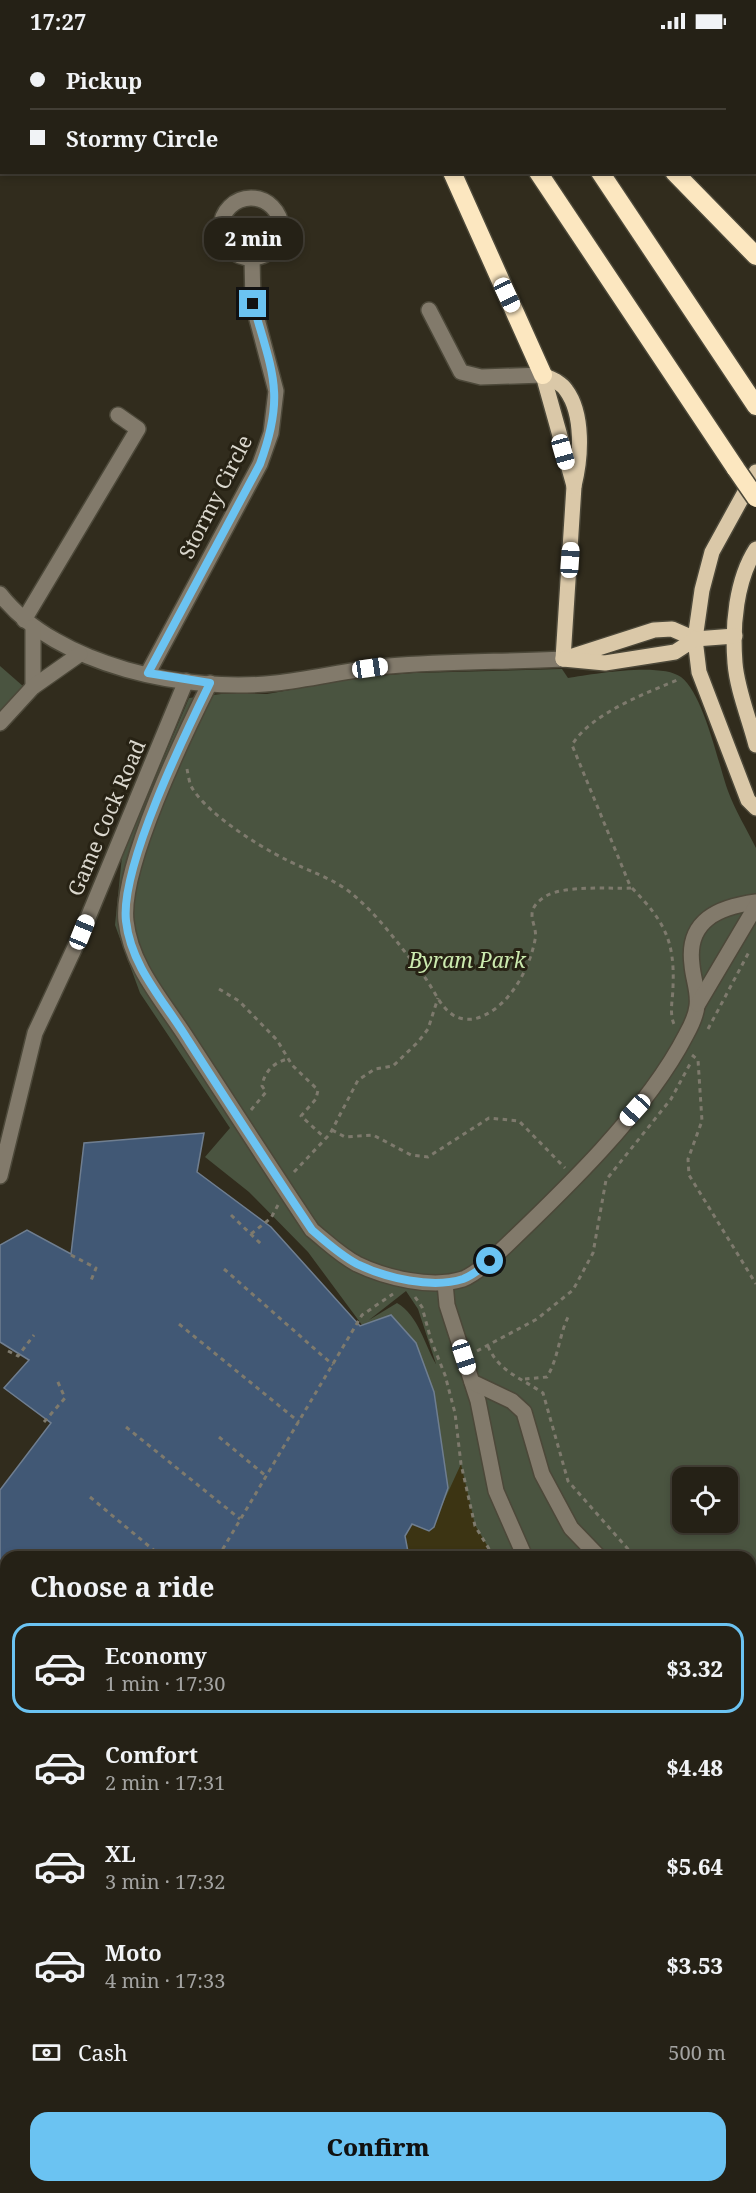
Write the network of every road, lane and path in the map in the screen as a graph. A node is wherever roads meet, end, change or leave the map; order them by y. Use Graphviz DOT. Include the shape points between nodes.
graph roads {
  1 [pos="453,174"];
  2 [pos="539,174"];
  3 [pos="601,174"];
  4 [pos="676,174"];
  5 [pos="756,256"];
  6 [pos="252,258"];
  7 [pos="429,310"];
  8 [pos="543,375"];
  9 [pos="756,406"];
  10 [pos="118,415"];
  11 [pos="756,472"];
  12 [pos="574,486"];
  13 [pos="756,498"];
  14 [pos="756,549"];
  15 [pos="0,594"];
  16 [pos="29,624"];
  17 [pos="735,636"];
  18 [pos="695,639"];
  19 [pos="80,654"];
  20 [pos="563,659"];
  21 [pos="148,673"];
  22 [pos="680,679"];
  23 [pos="186,681"];
  24 [pos="210,683"];
  25 [pos="33,687"];
  26 [pos="0,723"];
  27 [pos="756,745"];
  28 [pos="188,774"];
  29 [pos="756,808"];
  30 [pos="631,888"];
  31 [pos="756,904"];
  32 [pos="751,949"];
  33 [pos="219,989"];
  34 [pos="438,997"];
  35 [pos="698,1004"];
  36 [pos="704,1037"];
  37 [pos="682,1043"];
  38 [pos="699,1046"];
  39 [pos="694,1056"];
  40 [pos="289,1059"];
  41 [pos="240,1122"];
  42 [pos="332,1130"];
  43 [pos="325,1138"];
  44 [pos="0,1176"];
  45 [pos="573,1176"];
  46 [pos="286,1191"];
  47 [pos="231,1215"];
  48 [pos="251,1234"];
  49 [pos="261,1244"];
  50 [pos="71,1255"];
  51 [pos="224,1269"];
  52 [pos="90,1283"];
  53 [pos="401,1283"];
  54 [pos="445,1283"];
  55 [pos="756,1284"];
  56 [pos="571,1315"];
  57 [pos="179,1324"];
  58 [pos="34,1335"];
  59 [pos="488,1346"];
  60 [pos="8,1350"];
  61 [pos="464,1357"];
  62 [pos="333,1366"];
  63 [pos="57,1380"];
  64 [pos="524,1380"];
  65 [pos="472,1382"];
  66 [pos="44,1422"];
  67 [pos="299,1422"];
  68 [pos="126,1427"];
  69 [pos="219,1437"];
  70 [pos="266,1477"];
  71 [pos="90,1497"];
  72 [pos="240,1519"];
  73 [pos="155,1551"];
  74 [pos="221,1551"];
  75 [pos="490,1551"];
  76 [pos="522,1551"];
  77 [pos="593,1551"];
  78 [pos="630,1551"];
  1 -- 8 [label="highway"];
  2 -- 13 [label="highway, bridge"];
  3 -- 9 [label="highway"];
  4 -- 5 [label="highway"];
  6 -- 21 [label="street, Stormy Circle" via="253,304 276,391 271,433 260,464"];
  7 -- 8 [label="street" via="461,372 482,376"];
  8 -- 12 [label="main road"];
  8 -- 12 [label="main road" via="561,384 573,400 580,462"];
  10 -- 16 [label="street" via="138,429"];
  11 -- 18 [label="main road" via="712,552"];
  12 -- 20 [label="main road"];
  14 -- 17 [label="main road" via="738,599"];
  15 -- 16 [label="street"];
  16 -- 19 [label="street"];
  16 -- 25 [label="street"];
  17 -- 18 [label="main road"];
  17 -- 27 [label="main road" via="735,665"];
  18 -- 20 [label="main road" via="675,652 605,663"];
  18 -- 20 [label="main road" via="672,629 654,630"];
  18 -- 29 [label="main road" via="699,672 748,800"];
  19 -- 21 [label="street"];
  19 -- 25 [label="street"];
  20 -- 24 [label="street" via="388,666 275,684"];
  21 -- 23 [label="street"];
  22 -- 30 [label="path" via="627,700 581,733 572,745"];
  23 -- 24 [label="street"];
  23 -- 44 [label="street, Game Cock Road" via="82,932 35,1033"];
  24 -- 41 [label="street" via="179,748 138,854 126,899 126,921 142,971"];
  25 -- 26 [label="street"];
  28 -- 34 [label="path" via="190,785 211,812 289,861 349,890 368,907"];
  30 -- 34 [label="path" via="564,891 543,897 530,920 535,940 518,986 484,1016 464,1020 453,1015"];
  30 -- 37 [label="path" via="666,932 674,956 672,1019"];
  31 -- 35 [label="street"];
  31 -- 35 [label="street" via="727,906 709,917 696,934 691,958"];
  32 -- 36 [label="path"];
  33 -- 40 [label="path" via="239,1001 277,1040"];
  34 -- 42 [label="path" via="428,1029 418,1042 393,1066 375,1069 358,1080"];
  35 -- 37 [label="street"];
  37 -- 39 [label="path"];
  37 -- 45 [label="street" via="635,1110"];
  38 -- 39 [label="path"];
  39 -- 55 [label="path" via="698,1060 702,1121 688,1159 689,1175"];
  39 -- 59 [label="path" via="671,1099 606,1180 593,1253 573,1290 537,1319"];
  40 -- 41 [label="path" via="279,1061 268,1071 262,1086 266,1092"];
  40 -- 43 [label="path" via="318,1090 316,1099 302,1116"];
  41 -- 46 [label="street"];
  42 -- 43 [label="path"];
  42 -- 45 [label="path" via="345,1137 373,1136 411,1155 428,1157 489,1118 519,1121"];
  43 -- 46 [label="path" via="296,1168"];
  45 -- 54 [label="street" via="477,1273"];
  46 -- 48 [label="path" via="271,1218"];
  46 -- 53 [label="street" via="312,1230 340,1253"];
  47 -- 48 [label="path"];
  48 -- 49 [label="path"];
  50 -- 52 [label="path" via="96,1268"];
  51 -- 62 [label="path"];
  53 -- 54 [label="street"];
  53 -- 62 [label="path" via="362,1315"];
  53 -- 75 [label="path" via="422,1306 455,1413 475,1526"];
  54 -- 61 [label="street" via="447,1305"];
  56 -- 64 [label="path" via="559,1337 554,1365 547,1377"];
  57 -- 67 [label="path"];
  58 -- 60 [label="path" via="18,1356"];
  59 -- 61 [label="path"];
  59 -- 64 [label="path" via="498,1365"];
  61 -- 65 [label="street"];
  62 -- 67 [label="path"];
  63 -- 66 [label="path" via="65,1398"];
  64 -- 78 [label="path" via="543,1393 568,1481"];
  65 -- 76 [label="street" via="496,1491"];
  65 -- 77 [label="street" via="512,1401 524,1412 542,1474 571,1528"];
  67 -- 70 [label="path"];
  68 -- 72 [label="path"];
  69 -- 70 [label="path"];
  70 -- 72 [label="path"];
  71 -- 73 [label="path"];
  72 -- 74 [label="path"];
}
